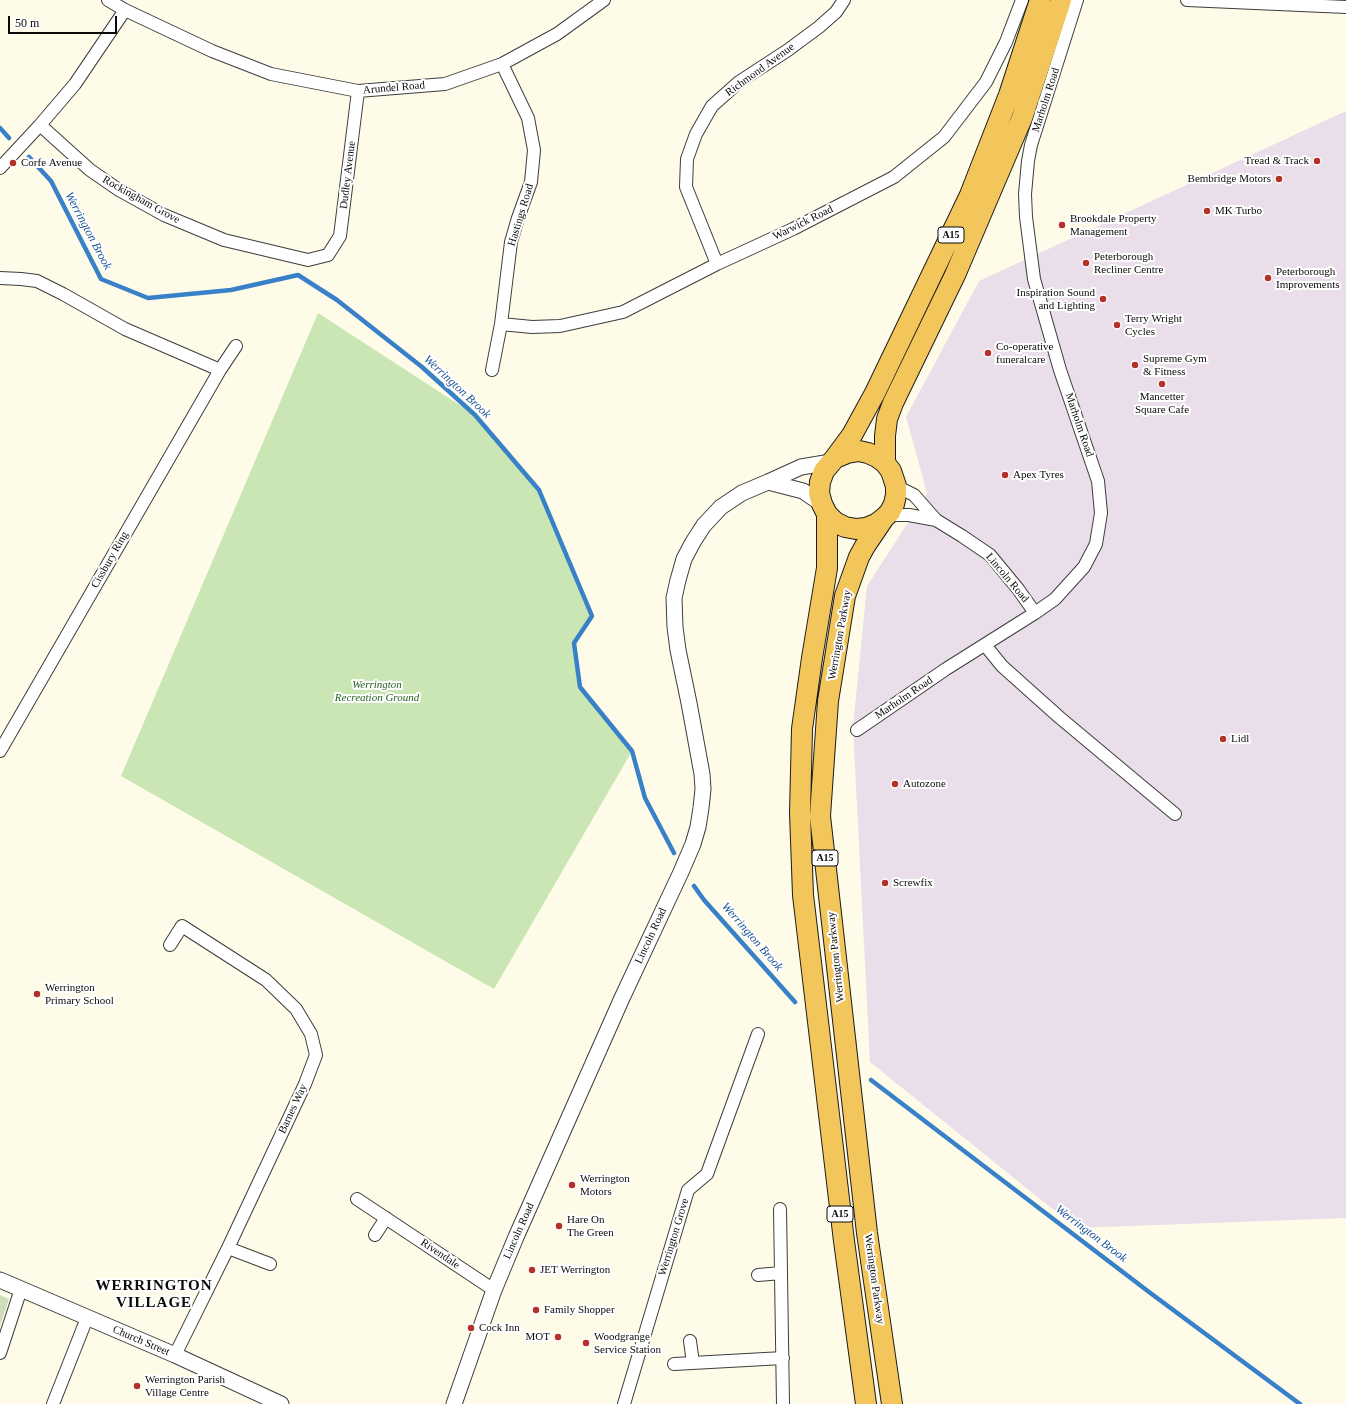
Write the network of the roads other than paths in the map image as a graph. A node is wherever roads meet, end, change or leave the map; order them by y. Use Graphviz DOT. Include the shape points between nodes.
graph roads {
  1 [pos="108,0"];
  2 [pos="604,0"];
  3 [pos="844,0"];
  4 [pos="1022,0"];
  5 [pos="1040,0"];
  6 [pos="1187,0"];
  7 [pos="1070,4"];
  8 [pos="1346,7"];
  9 [pos="125,10"];
  10 [pos="502,64"];
  11 [pos="358,91"];
  12 [pos="40,125"];
  13 [pos="0,168"];
  14 [pos="328,255"];
  15 [pos="717,264"];
  16 [pos="0,278"];
  17 [pos="501,324"];
  18 [pos="236,346"];
  19 [pos="220,370"];
  20 [pos="492,370"];
  21 [pos="833,460"];
  22 [pos="885,463"];
  23 [pos="768,482"];
  24 [pos="896,486"];
  25 [pos="825,509"];
  26 [pos="885,517"];
  27 [pos="936,520"];
  28 [pos="1036,613"];
  29 [pos="985,645"];
  30 [pos="857,730"];
  31 [pos="0,751"];
  32 [pos="1175,814"];
  33 [pos="170,945"];
  34 [pos="758,1034"];
  35 [pos="357,1199"];
  36 [pos="780,1209"];
  37 [pos="386,1218"];
  38 [pos="374,1235"];
  39 [pos="228,1248"];
  40 [pos="270,1264"];
  41 [pos="781,1273"];
  42 [pos="758,1275"];
  43 [pos="0,1280"];
  44 [pos="21,1289"];
  45 [pos="494,1290"];
  46 [pos="87,1318"];
  47 [pos="690,1342"];
  48 [pos="0,1353"];
  49 [pos="175,1355"];
  50 [pos="783,1358"];
  51 [pos="693,1363"];
  52 [pos="674,1364"];
  53 [pos="53,1404"];
  54 [pos="281,1404"];
  55 [pos="454,1404"];
  56 [pos="624,1404"];
  57 [pos="783,1404"];
  58 [pos="866,1404"];
  59 [pos="892,1404"];
  1 -- 9 [label="street, Arundel Road"];
  2 -- 10 [label="street, Arundel Road" via="557,34"];
  3 -- 15 [label="street, Richmond Avenue" via="836,12 819,27 739,82 712,106 696,134 687,159 686,187"];
  4 -- 15 [label="street, Warwick Road" via="1006,42 986,82 944,137 894,177 793,229"];
  5 -- 21 [label="highway, A15" via="1009,95 970,195 875,393 852,435"];
  6 -- 8 [label="street"];
  7 -- 22 [label="highway, A15" via="1042,61 1019,125 955,275 893,403 887,419"];
  7 -- 28 [label="street, Marholm Road" via="1031,145 1025,194 1026,216 1034,279 1060,370 1098,481 1101,513 1096,544 1084,567 1055,599"];
  9 -- 11 [label="street, Arundel Road" via="212,51 271,74"];
  9 -- 12 [label="street" via="75,84"];
  10 -- 11 [label="street, Arundel Road" via="445,84"];
  10 -- 17 [label="street, Hastings Road" via="528,118 534,150 531,182 511,242"];
  11 -- 14 [label="street, Dudley Avenue" via="340,236"];
  12 -- 13 [label="street"];
  12 -- 14 [label="street, Rockingham Grove" via="90,170 164,215 224,240 308,260"];
  15 -- 17 [label="street, Warwick Road" via="623,312 560,326"];
  16 -- 19 [label="street" via="37,281 126,329"];
  17 -- 20 [label="street, Hastings Road"];
  18 -- 19 [label="street, Cissbury Ring"];
  19 -- 31 [label="street, Cissbury Ring"];
  21 -- 22 [label="highway" via="847,452 859,451 873,455"];
  21 -- 23 [label="street, Lincoln Road" via="801,467"];
  21 -- 25 [label="highway, A15" via="824,471 820,482 819,493"];
  22 -- 24 [label="highway, A15" via="894,477"];
  23 -- 25 [label="street" via="802,491"];
  23 -- 45 [label="street, Lincoln Road" via="742,493 721,507 704,525 684,559 674,598 675,627 702,774 703,789 698,826 681,872 622,998"];
  24 -- 26 [label="highway, A15" via="894,504"];
  24 -- 27 [label="street, Lincoln Road" via="914,495"];
  25 -- 26 [label="highway" via="835,522 856,529 876,524"];
  25 -- 58 [label="highway, Werrington Parkway / A15" via="827,568 802,729 800,813 803,895"];
  26 -- 27 [label="street, Lincoln Road" via="909,515"];
  26 -- 59 [label="highway, Werrington Parkway / A15" via="865,546 852,572 845,596 828,701 820,816 867,1233"];
  27 -- 28 [label="street, Lincoln Road" via="990,555"];
  28 -- 29 [label="street, Marholm Road"];
  29 -- 30 [label="street, Marholm Road"];
  29 -- 32 [label="street" via="1002,666 1059,717"];
  33 -- 39 [label="street, Barnes Way" via="182,926 266,980 296,1009 311,1034 316,1055 305,1084"];
  34 -- 56 [label="street, Werrington Grove" via="707,1174 688,1190"];
  35 -- 37 [label="street, Rivendale"];
  36 -- 41 [label="street"];
  37 -- 38 [label="street"];
  37 -- 45 [label="street, Rivendale"];
  39 -- 40 [label="street"];
  39 -- 49 [label="street, Barnes Way"];
  41 -- 42 [label="street"];
  41 -- 50 [label="street"];
  43 -- 44 [label="street, Church Street"];
  44 -- 46 [label="street, Church Street"];
  44 -- 48 [label="street"];
  45 -- 55 [label="street, Lincoln Road"];
  46 -- 49 [label="street, Church Street"];
  46 -- 53 [label="street"];
  47 -- 51 [label="street"];
  49 -- 54 [label="street, Church Street"];
  50 -- 51 [label="street"];
  50 -- 57 [label="street"];
  51 -- 52 [label="street"];
}
